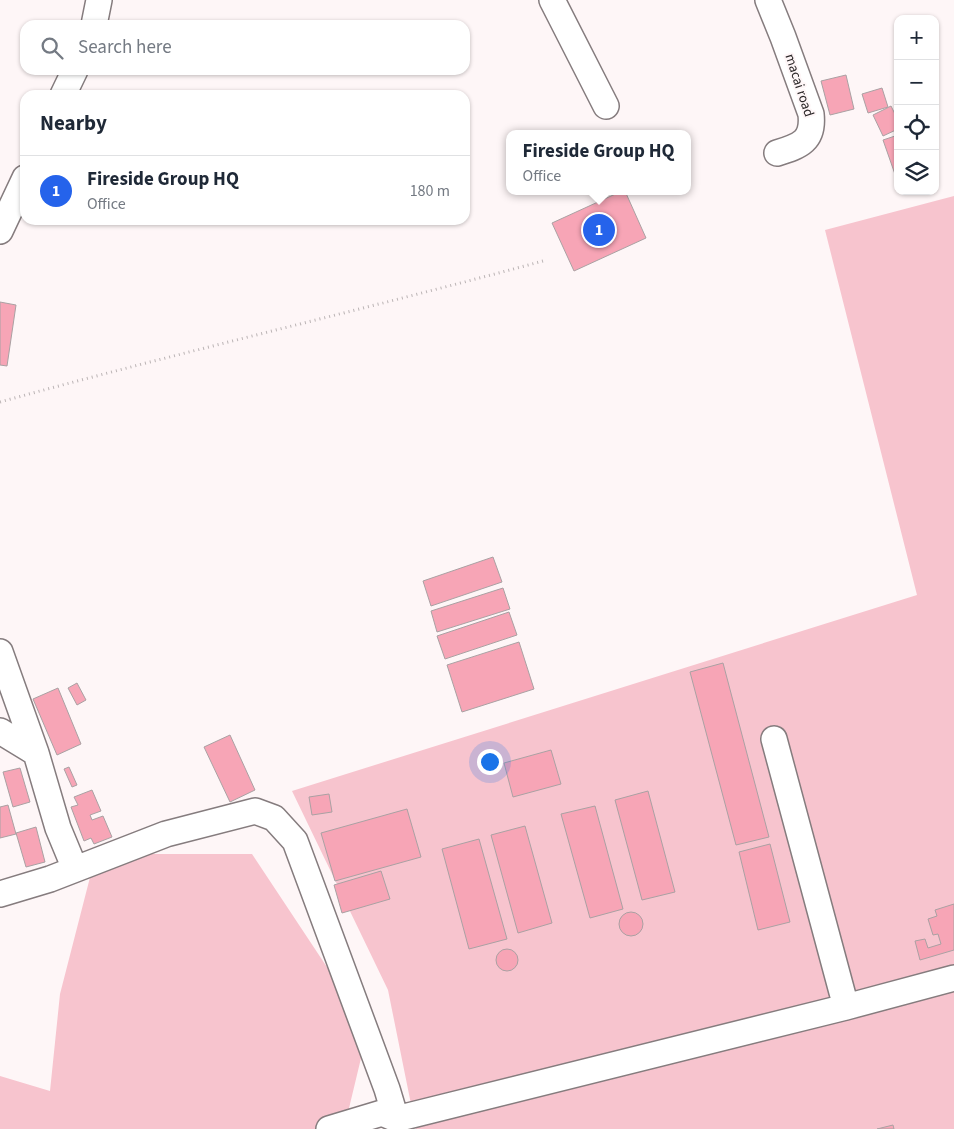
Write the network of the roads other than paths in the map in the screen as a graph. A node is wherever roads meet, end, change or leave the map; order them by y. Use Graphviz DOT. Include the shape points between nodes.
graph roads {
  1 [pos="99,0"];
  2 [pos="552,0"];
  3 [pos="768,0"];
  4 [pos="95,20"];
  5 [pos="73,75"];
  6 [pos="66,90"];
  7 [pos="606,106"];
  8 [pos="778,154"];
  9 [pos="20,189"];
  10 [pos="0,231"];
  11 [pos="0,652"];
  12 [pos="0,730"];
  13 [pos="774,739"];
  14 [pos="36,753"];
  15 [pos="75,869"];
  16 [pos="0,894"];
  17 [pos="954,978"];
  18 [pos="846,1007"];
  19 [pos="396,1119"];
  20 [pos="329,1129"];
  1 -- 4 [label="street"];
  2 -- 7 [label="street"];
  3 -- 8 [label="street, macai road" via="784,37 812,124 804,142"];
  5 -- 6 [label="street"];
  9 -- 10 [label="street"];
  11 -- 14 [label="street"];
  12 -- 14 [label="street"];
  13 -- 18 [label="street"];
  14 -- 15 [label="street" via="58,828"];
  15 -- 16 [label="street"];
  15 -- 19 [label="street" via="166,834 255,811 274,818 296,841 388,1089"];
  17 -- 18 [label="street"];
  18 -- 19 [label="street"];
  19 -- 20 [label="street" via="382,1113"];
}
